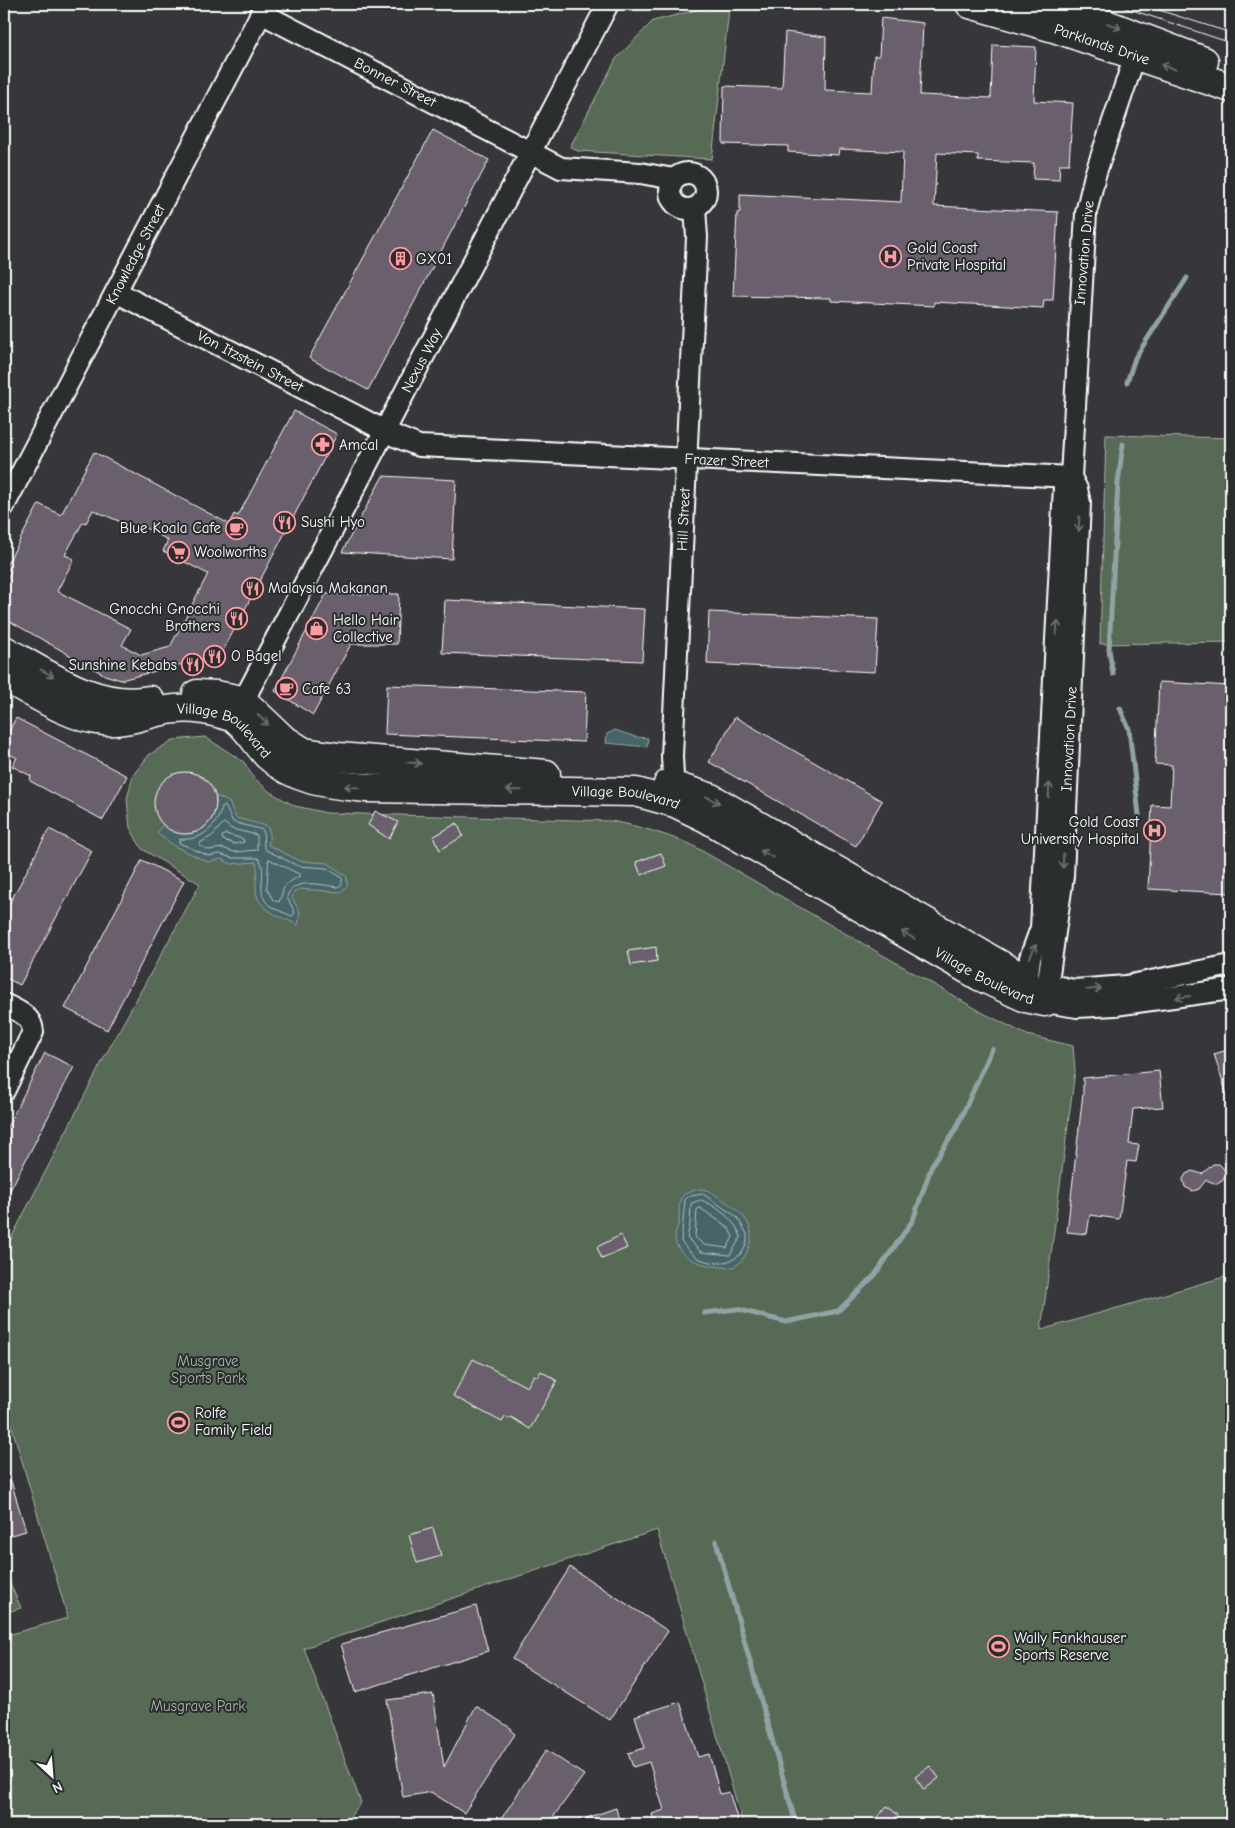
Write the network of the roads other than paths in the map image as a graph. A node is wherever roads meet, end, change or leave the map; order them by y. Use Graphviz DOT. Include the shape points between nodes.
graph roads {
  1 [pos="608,4"];
  2 [pos="970,4"];
  3 [pos="1053,4"];
  4 [pos="264,8"];
  5 [pos="1138,47"];
  6 [pos="1231,72"];
  7 [pos="1231,88"];
  8 [pos="530,153"];
  9 [pos="674,179"];
  10 [pos="694,208"];
  11 [pos="116,292"];
  12 [pos="384,431"];
  13 [pos="686,458"];
  14 [pos="1071,477"];
  15 [pos="4,506"];
  16 [pos="4,650"];
  17 [pos="4,677"];
  18 [pos="238,709"];
  19 [pos="673,793"];
  20 [pos="1231,966"];
  21 [pos="1231,989"];
  22 [pos="1036,991"];
  23 [pos="4,1004"];
  24 [pos="4,1091"];
  1 -- 8 [label="street, Nexus Way"];
  2 -- 5 [label="street, Parklands Drive"];
  3 -- 5 [label="street, Parklands Drive, one-way"];
  4 -- 8 [label="street, Bonner Street"];
  4 -- 11 [label="street, Knowledge Street"];
  5 -- 6 [label="street, Parklands Drive"];
  7 -- 5 [label="street, Parklands Drive, one-way"];
  5 -- 14 [label="street, Innovation Drive" via="1095,175 1086,213"];
  8 -- 9 [label="street" via="567,169 640,173"];
  8 -- 12 [label="street, Nexus Way"];
  9 -- 10 [label="street" via="670,189 672,200 682,208"];
  9 -- 10 [label="street" via="685,173 694,173 704,181 705,198"];
  10 -- 13 [label="street, Hill Street" via="697,237"];
  11 -- 12 [label="street, Von Itzstein Street"];
  11 -- 15 [label="street, Knowledge Street"];
  12 -- 13 [label="street, Frazer Street" via="426,447"];
  12 -- 18 [label="street, Nexus Way"];
  13 -- 14 [label="street, Frazer Street"];
  13 -- 19 [label="street, Hill Street"];
  14 -- 22 [label="street, Innovation Drive" via="1064,486 1041,928 1030,958"];
  16 -- 18 [label="street, Village Boulevard, one-way" via="94,697 121,703 179,693 216,694"];
  17 -- 18 [label="street, Village Boulevard" via="69,711 104,721 136,719 174,709"];
  18 -- 19 [label="street, Village Boulevard" via="304,752"];
  19 -- 22 [label="street, Village Boulevard" via="709,797"];
  22 -- 20 [label="street, Village Boulevard, one-way" via="1126,986"];
  21 -- 22 [label="street, Village Boulevard, one-way" via="1115,1006 1077,1007"];
  23 -- 24 [label="street" via="29,1018 33,1024 33,1032"];
}
